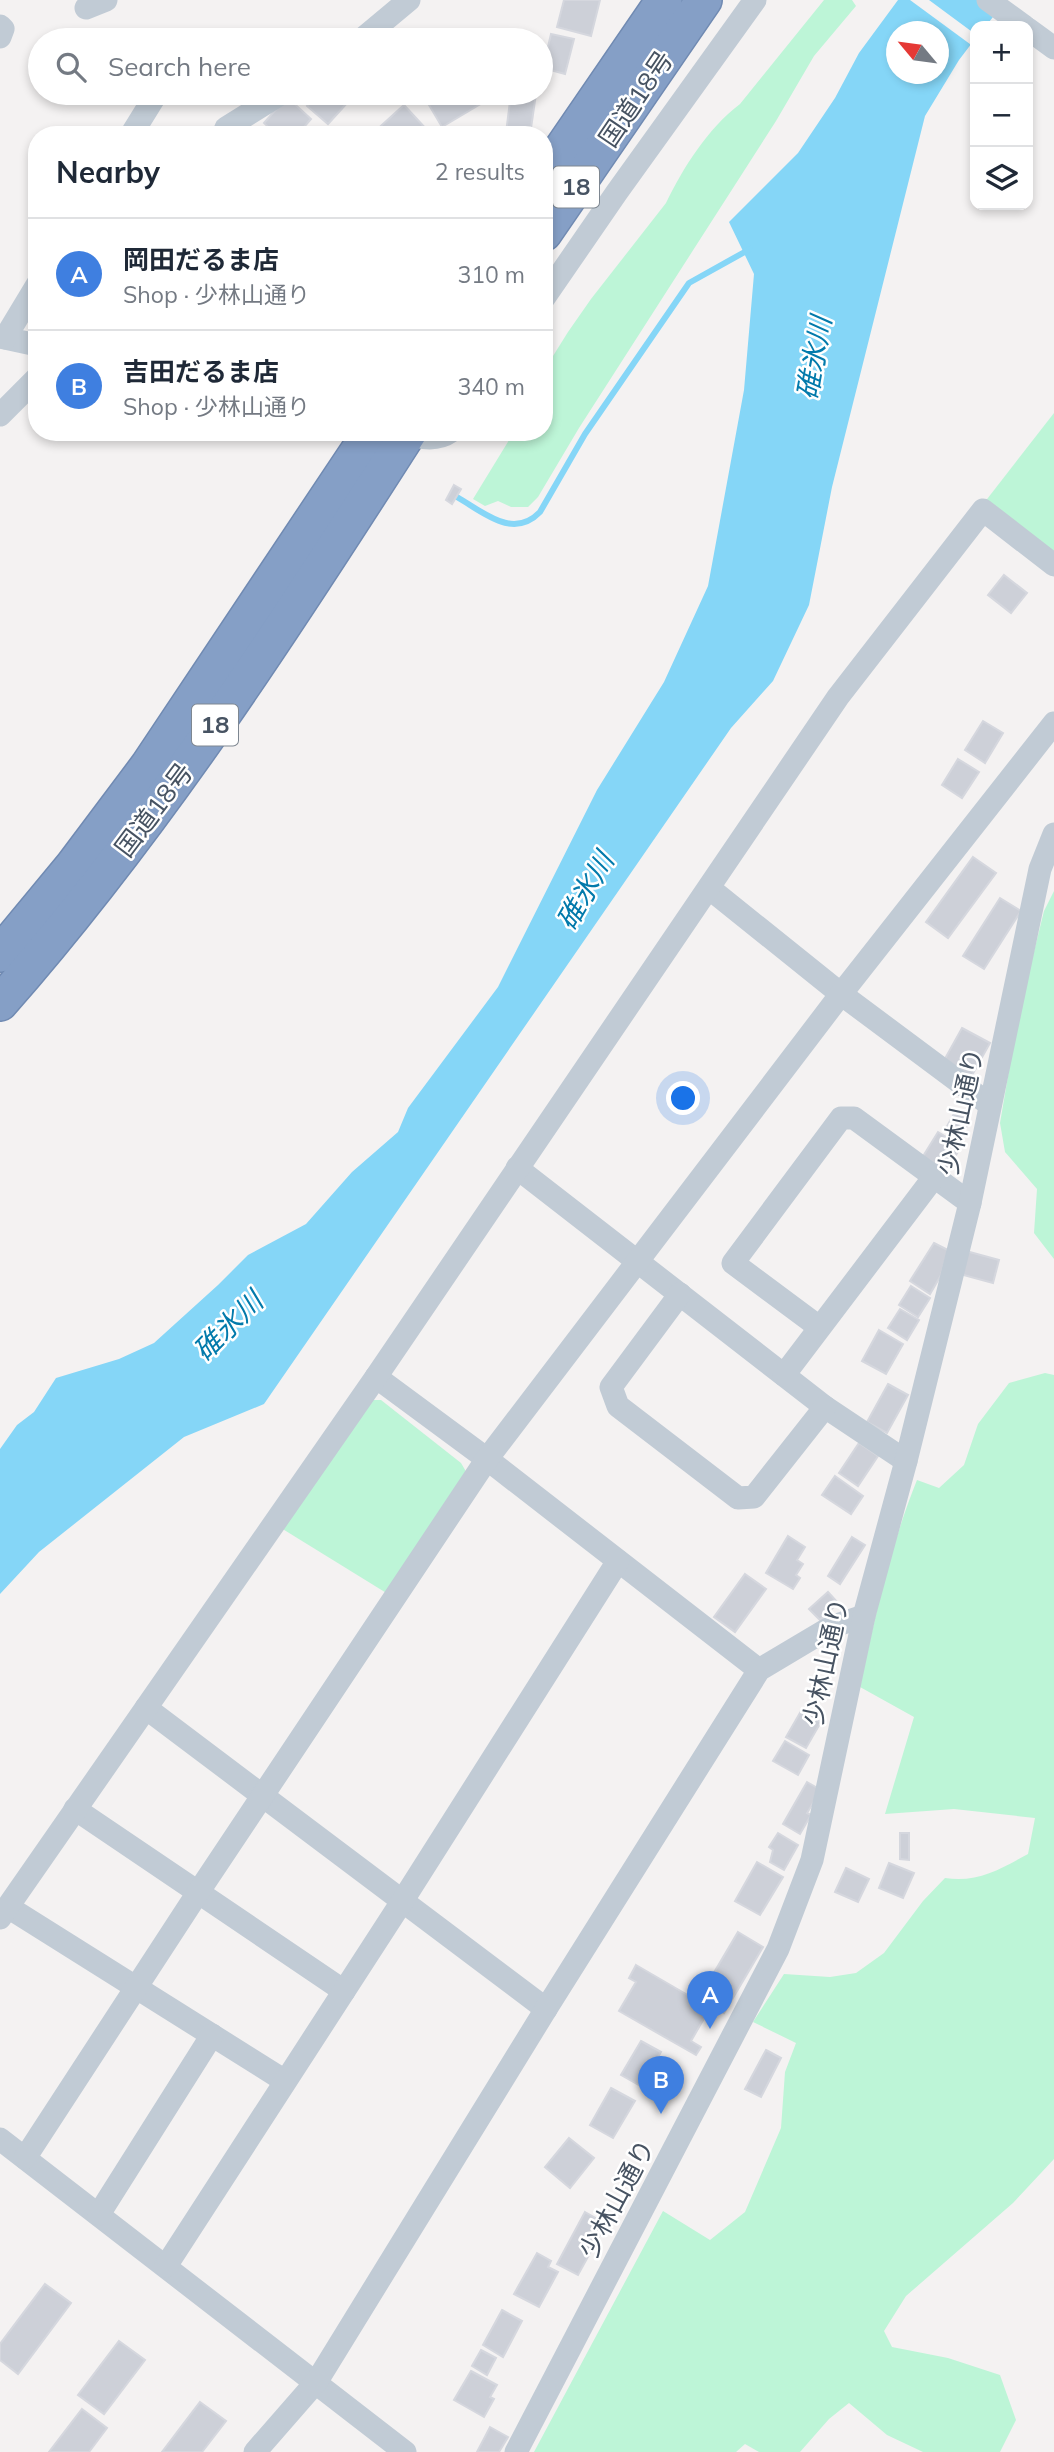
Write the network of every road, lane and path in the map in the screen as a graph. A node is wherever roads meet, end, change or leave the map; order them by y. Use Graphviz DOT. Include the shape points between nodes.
graph roads {
  1 [pos="409,0"];
  2 [pos="664,0"];
  3 [pos="755,0"];
  4 [pos="988,0"];
  5 [pos="694,3"];
  6 [pos="1016,21"];
  7 [pos="0,26"];
  8 [pos="375,28"];
  9 [pos="1033,33"];
  10 [pos="0,37"];
  11 [pos="1054,48"];
  12 [pos="150,105"];
  13 [pos="263,105"];
  14 [pos="137,126"];
  15 [pos="229,126"];
  16 [pos="553,162"];
  17 [pos="553,219"];
  18 [pos="553,285"];
  19 [pos="28,299"];
  20 [pos="2,338"];
  21 [pos="28,343"];
  22 [pos="28,387"];
  23 [pos="0,415"];
  24 [pos="365,441"];
  25 [pos="401,441"];
  26 [pos="1054,565"];
  27 [pos="1054,723"];
  28 [pos="1054,834"];
  29 [pos="709,888"];
  30 [pos="0,954"];
  31 [pos="841,994"];
  32 [pos="0,1003"];
  33 [pos="990,1105"];
  34 [pos="517,1168"];
  35 [pos="934,1177"];
  36 [pos="970,1203"];
  37 [pos="637,1262"];
  38 [pos="680,1294"];
  39 [pos="819,1327"];
  40 [pos="784,1376"];
  41 [pos="376,1377"];
  42 [pos="825,1407"];
  43 [pos="487,1459"];
  44 [pos="906,1461"];
  45 [pos="618,1561"];
  46 [pos="863,1616"];
  47 [pos="759,1670"];
  48 [pos="146,1707"];
  49 [pos="265,1795"];
  50 [pos="75,1809"];
  51 [pos="199,1891"];
  52 [pos="403,1900"];
  53 [pos="4,1912"];
  54 [pos="137,1987"];
  55 [pos="344,1991"];
  56 [pos="546,2008"];
  57 [pos="212,2035"];
  58 [pos="285,2081"];
  59 [pos="0,2139"];
  60 [pos="25,2158"];
  61 [pos="99,2214"];
  62 [pos="166,2266"];
  63 [pos="317,2381"];
  64 [pos="255,2452"];
  65 [pos="405,2452"];
  66 [pos="516,2452"];
  1 -- 8 [label="street"];
  2 -- 16 [label="highway, 国道18号 / 18"];
  3 -- 18 [label="street"];
  4 -- 6 [label="street"];
  5 -- 17 [label="highway, 国道18号 / 18"];
  7 -- 10 [label="street"];
  9 -- 11 [label="street"];
  12 -- 14 [label="street"];
  13 -- 15 [label="street"];
  19 -- 20 [label="street"];
  20 -- 21 [label="street"];
  22 -- 23 [label="street"];
  24 -- 30 [label="highway, 国道18号 / 18" via="148,766 74,866"];
  25 -- 32 [label="highway, 国道18号 / 18" via="336,547 186,767 82,906"];
  26 -- 29 [label="street" via="983,510 838,697"];
  27 -- 31 [label="street"];
  28 -- 33 [label="street, 少林山通り" via="1040,869"];
  29 -- 31 [label="street"];
  29 -- 34 [label="street"];
  31 -- 33 [label="street"];
  31 -- 37 [label="street"];
  33 -- 36 [label="street, 少林山通り"];
  34 -- 37 [label="street"];
  34 -- 41 [label="street"];
  35 -- 36 [label="street"];
  35 -- 39 [label="street"];
  35 -- 39 [label="street" via="854,1118 841,1118 733,1264"];
  36 -- 44 [label="street, 少林山通り"];
  37 -- 38 [label="street"];
  37 -- 43 [label="street"];
  38 -- 40 [label="street"];
  38 -- 42 [label="street" via="611,1387 618,1406 738,1498 754,1497"];
  39 -- 40 [label="street"];
  40 -- 42 [label="street"];
  41 -- 43 [label="street"];
  41 -- 48 [label="street"];
  42 -- 44 [label="street"];
  43 -- 45 [label="street"];
  43 -- 49 [label="street"];
  44 -- 46 [label="street, 少林山通り"];
  45 -- 47 [label="street"];
  45 -- 52 [label="street"];
  46 -- 47 [label="street" via="831,1627"];
  46 -- 66 [label="street, 少林山通り" via="813,1860 778,1948"];
  47 -- 56 [label="street"];
  48 -- 49 [label="street"];
  48 -- 50 [label="street"];
  49 -- 51 [label="street"];
  49 -- 52 [label="street"];
  50 -- 51 [label="street"];
  50 -- 53 [label="street"];
  51 -- 54 [label="street"];
  51 -- 55 [label="street"];
  52 -- 55 [label="street"];
  52 -- 56 [label="street"];
  53 -- 54 [label="street"];
  54 -- 57 [label="street"];
  54 -- 60 [label="street"];
  55 -- 58 [label="street"];
  56 -- 63 [label="street"];
  57 -- 58 [label="street"];
  57 -- 61 [label="street"];
  58 -- 62 [label="street"];
  59 -- 60 [label="street"];
  60 -- 61 [label="street"];
  61 -- 62 [label="street"];
  62 -- 63 [label="street"];
  63 -- 64 [label="street"];
  63 -- 65 [label="street"];
}
